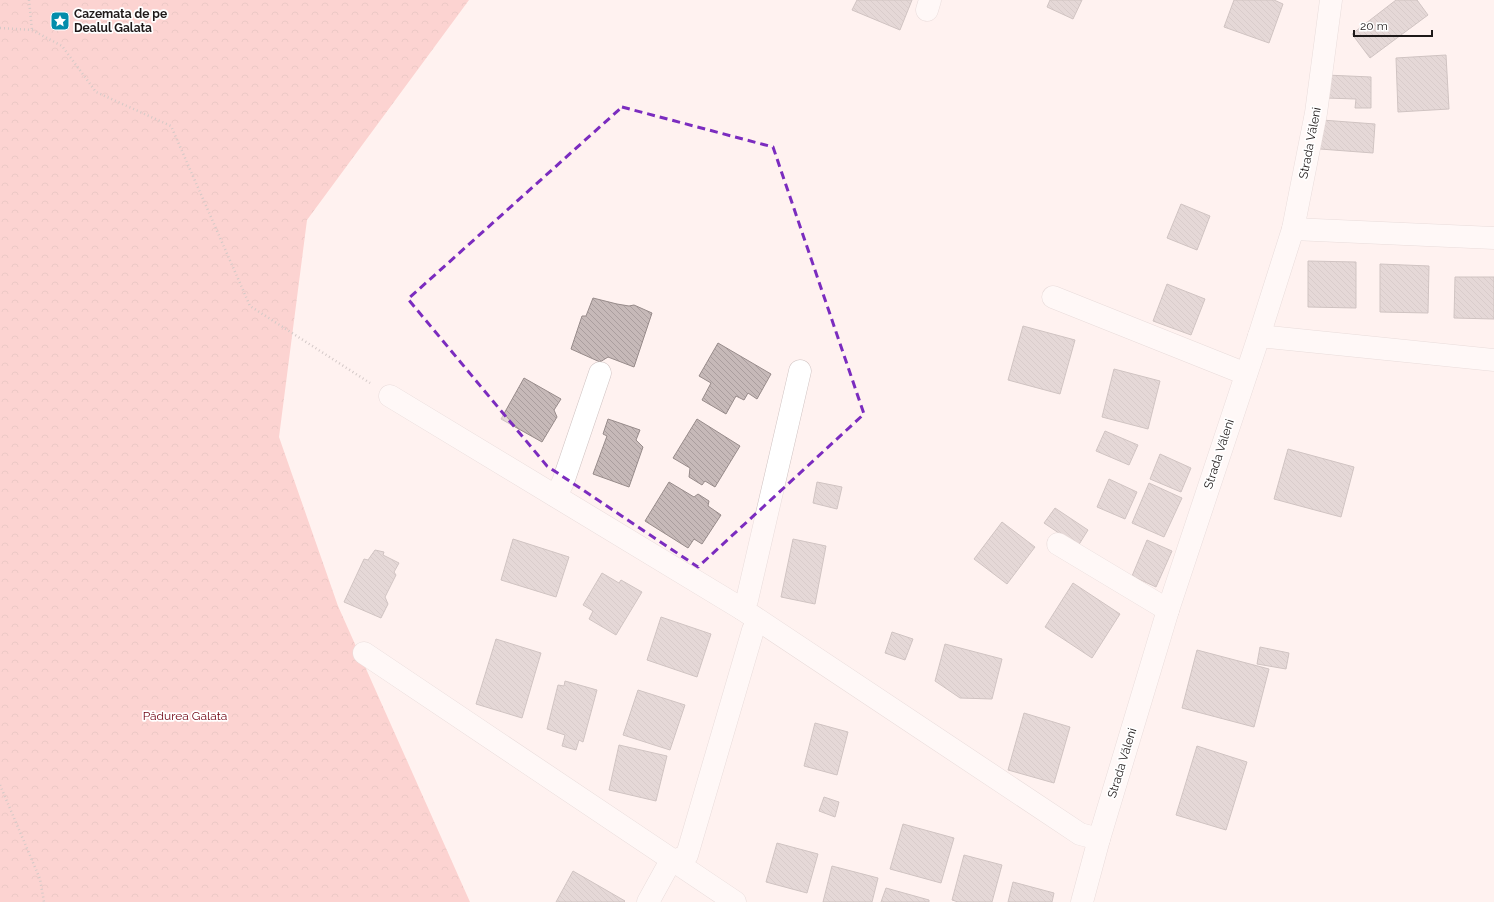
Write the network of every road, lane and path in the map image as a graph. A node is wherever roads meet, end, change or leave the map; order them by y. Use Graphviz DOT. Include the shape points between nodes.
graph roads {
  1 [pos="29,0"];
  2 [pos="1332,0"];
  3 [pos="0,28"];
  4 [pos="32,30"];
  5 [pos="1293,229"];
  6 [pos="1494,238"];
  7 [pos="1053,297"];
  8 [pos="1259,336"];
  9 [pos="1494,360"];
  10 [pos="800,371"];
  11 [pos="600,373"];
  12 [pos="1246,374"];
  13 [pos="390,396"];
  14 [pos="556,496"];
  15 [pos="1058,544"];
  16 [pos="1168,610"];
  17 [pos="751,615"];
  18 [pos="364,653"];
  19 [pos="0,785"];
  20 [pos="1099,840"];
  21 [pos="676,862"];
  22 [pos="44,902"];
  23 [pos="648,902"];
  24 [pos="735,902"];
  25 [pos="1082,902"];
  1 -- 4 [label="path"];
  2 -- 5 [label="street, Strada Văleni" via="1316,113"];
  3 -- 4 [label="path"];
  4 -- 13 [label="path" via="62,46 96,92 171,126 250,306"];
  5 -- 6 [label="street"];
  5 -- 8 [label="street, Strada Văleni"];
  7 -- 12 [label="street"];
  8 -- 9 [label="street"];
  8 -- 12 [label="street, Strada Văleni"];
  10 -- 17 [label="street" via="748,600"];
  11 -- 14 [label="street"];
  12 -- 16 [label="street, Strada Văleni"];
  13 -- 14 [label="street"];
  14 -- 17 [label="street"];
  15 -- 16 [label="street"];
  16 -- 20 [label="street, Strada Văleni"];
  17 -- 20 [label="street" via="1080,834"];
  17 -- 21 [label="street" via="753,630 687,855"];
  18 -- 21 [label="street"];
  19 -- 22 [label="path" via="40,879"];
  20 -- 25 [label="street, Strada Văleni"];
  21 -- 23 [label="street" via="669,864"];
  21 -- 24 [label="street"];
}
